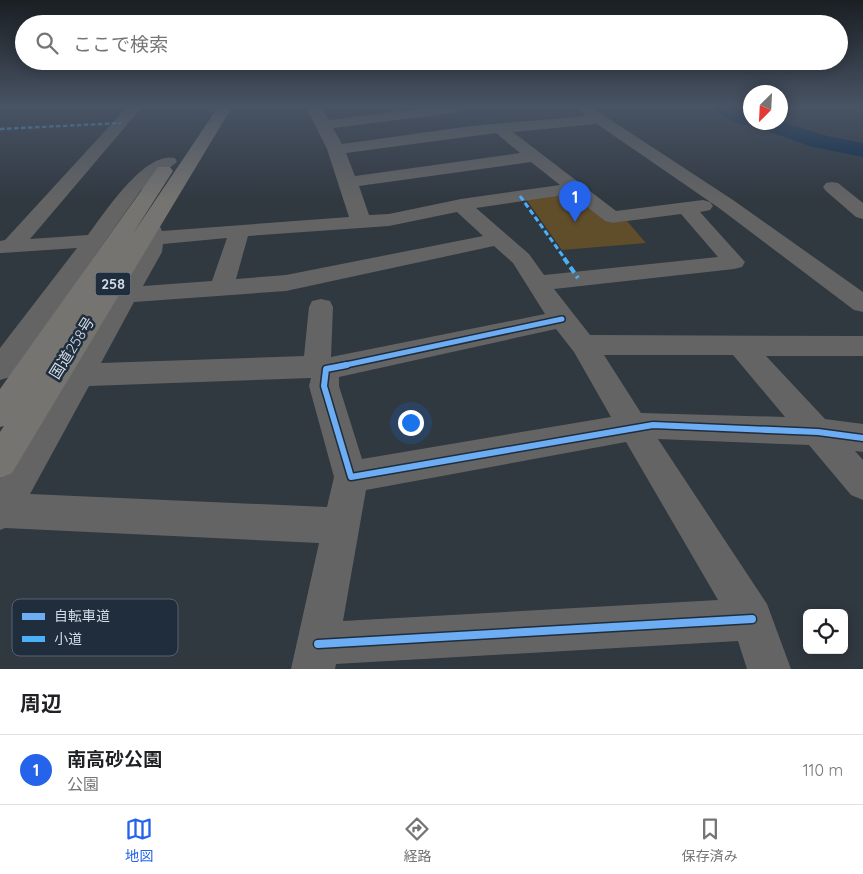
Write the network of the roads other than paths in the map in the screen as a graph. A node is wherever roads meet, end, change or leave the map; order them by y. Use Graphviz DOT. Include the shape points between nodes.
graph roads {
  1 [pos="106,138"];
  2 [pos="188,138"];
  3 [pos="207,138"];
  4 [pos="331,138"];
  5 [pos="420,138"];
  6 [pos="512,138"];
  7 [pos="628,138"];
  8 [pos="336,150"];
  9 [pos="535,156"];
  10 [pos="169,162"];
  11 [pos="349,182"];
  12 [pos="832,187"];
  13 [pos="575,188"];
  14 [pos="726,204"];
  15 [pos="461,205"];
  16 [pos="686,208"];
  17 [pos="863,213"];
  18 [pos="361,223"];
  19 [pos="239,232"];
  20 [pos="152,233"];
  21 [pos="498,239"];
  22 [pos="94,241"];
  23 [pos="5,247"];
  24 [pos="538,283"];
  25 [pos="222,288"];
  26 [pos="127,295"];
  27 [pos="863,304"];
  28 [pos="321,307"];
  29 [pos="562,319"];
  30 [pos="583,345"];
  31 [pos="740,345"];
  32 [pos="863,346"];
  33 [pos="5,355"];
  34 [pos="321,368"];
  35 [pos="80,375"];
  36 [pos="0,414"];
  37 [pos="633,427"];
  38 [pos="818,432"];
  39 [pos="863,438"];
  40 [pos="0,462"];
  41 [pos="351,477"];
  42 [pos="863,484"];
  43 [pos="1,511"];
  44 [pos="341,526"];
  45 [pos="752,619"];
  46 [pos="316,656"];
  47 [pos="769,669"];
  1 -- 23 [label="street"];
  2 -- 10 [label="highway, 国道258号 / 258"];
  3 -- 20 [label="highway, 国道258号 / 258"];
  4 -- 8 [label="street"];
  5 -- 8 [label="street"];
  6 -- 9 [label="street"];
  7 -- 14 [label="street"];
  8 -- 11 [label="street"];
  9 -- 11 [label="street"];
  9 -- 13 [label="street"];
  10 -- 22 [label="street" via="135,186"];
  10 -- 36 [label="highway, 国道258号 / 258"];
  11 -- 18 [label="street"];
  12 -- 17 [label="street"];
  13 -- 15 [label="street"];
  13 -- 16 [label="street" via="612,217"];
  14 -- 16 [label="street"];
  14 -- 27 [label="street"];
  15 -- 18 [label="street"];
  15 -- 21 [label="street"];
  16 -- 24 [label="street" via="734,262"];
  18 -- 19 [label="street"];
  19 -- 20 [label="street" via="167,236"];
  19 -- 25 [label="street"];
  20 -- 26 [label="street" via="151,252"];
  20 -- 40 [label="highway, 国道258号 / 258"];
  21 -- 24 [label="street" via="521,259"];
  21 -- 25 [label="street" via="286,283"];
  22 -- 23 [label="street"];
  22 -- 33 [label="street"];
  24 -- 29 [label="street"];
  25 -- 26 [label="street"];
  26 -- 35 [label="street"];
  28 -- 34 [label="street"];
  29 -- 30 [label="street"];
  29 -- 34 [label="street"];
  30 -- 31 [label="street"];
  30 -- 37 [label="street"];
  31 -- 32 [label="street"];
  31 -- 38 [label="street"];
  34 -- 35 [label="street"];
  34 -- 41 [label="street"];
  35 -- 43 [label="street"];
  37 -- 38 [label="street"];
  37 -- 41 [label="street"];
  37 -- 45 [label="street"];
  38 -- 39 [label="street"];
  38 -- 42 [label="street"];
  41 -- 44 [label="street"];
  43 -- 44 [label="street"];
  44 -- 46 [label="street"];
  45 -- 46 [label="street"];
  45 -- 47 [label="street"];
}
